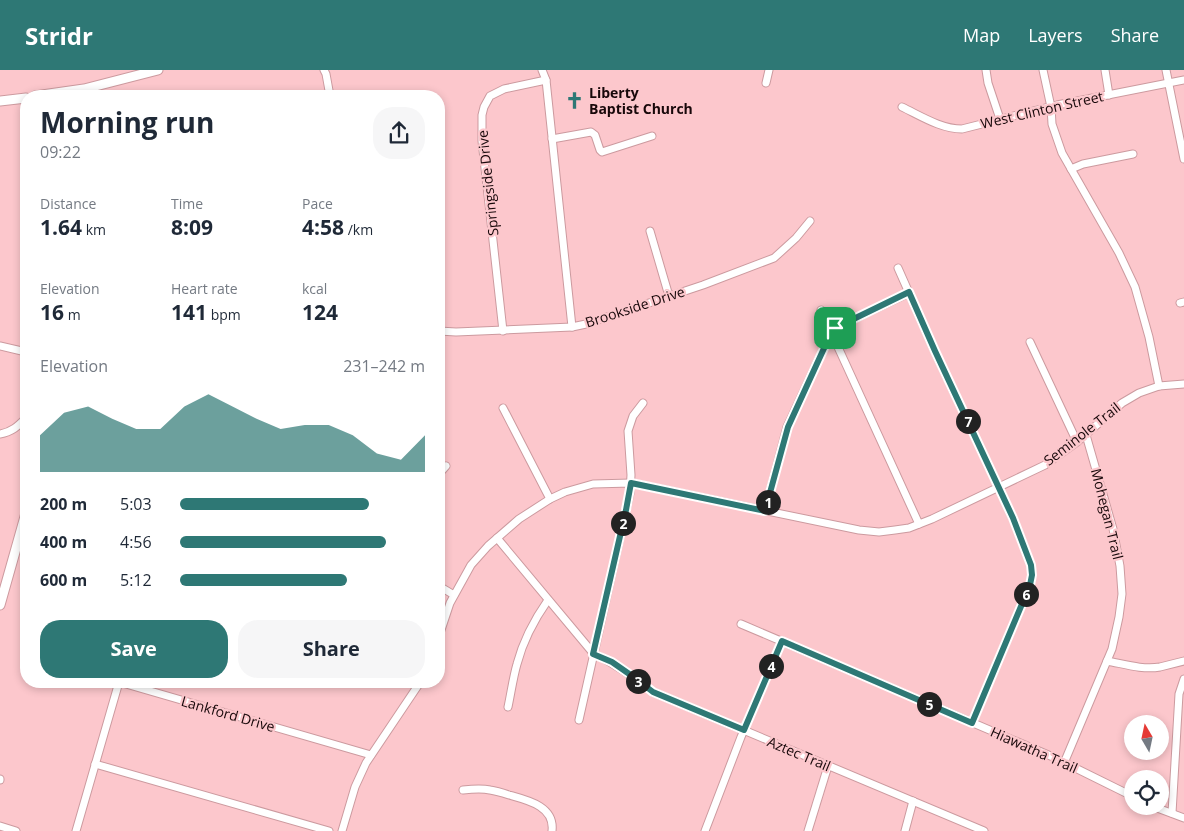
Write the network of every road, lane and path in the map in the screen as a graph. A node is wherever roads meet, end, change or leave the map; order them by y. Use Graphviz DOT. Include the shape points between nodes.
graph roads {
  1 [pos="158,70"];
  2 [pos="324,70"];
  3 [pos="542,70"];
  4 [pos="769,70"];
  5 [pos="986,70"];
  6 [pos="1043,70"];
  7 [pos="1104,70"];
  8 [pos="1166,70"];
  9 [pos="546,80"];
  10 [pos="1184,80"];
  11 [pos="766,83"];
  12 [pos="1169,83"];
  13 [pos="95,90"];
  14 [pos="329,90"];
  15 [pos="1109,95"];
  16 [pos="20,99"];
  17 [pos="0,101"];
  18 [pos="1051,106"];
  19 [pos="902,107"];
  20 [pos="1000,119"];
  21 [pos="652,136"];
  22 [pos="552,139"];
  23 [pos="1133,154"];
  24 [pos="1184,159"];
  25 [pos="1071,169"];
  26 [pos="810,221"];
  27 [pos="650,231"];
  28 [pos="898,268"];
  29 [pos="909,292"];
  30 [pos="669,296"];
  31 [pos="821,310"];
  32 [pos="572,328"];
  33 [pos="503,330"];
  34 [pos="445,331"];
  35 [pos="831,333"];
  36 [pos="1030,342"];
  37 [pos="0,346"];
  38 [pos="20,351"];
  39 [pos="1184,384"];
  40 [pos="1159,386"];
  41 [pos="643,403"];
  42 [pos="503,408"];
  43 [pos="20,424"];
  44 [pos="0,434"];
  45 [pos="1086,435"];
  46 [pos="1078,442"];
  47 [pos="631,483"];
  48 [pos="999,487"];
  49 [pos="550,499"];
  50 [pos="765,511"];
  51 [pos="919,524"];
  52 [pos="20,534"];
  53 [pos="497,538"];
  54 [pos="445,590"];
  55 [pos="454,595"];
  56 [pos="548,600"];
  57 [pos="0,602"];
  58 [pos="445,618"];
  59 [pos="740,624"];
  60 [pos="782,641"];
  61 [pos="593,654"];
  62 [pos="1107,661"];
  63 [pos="1184,661"];
  64 [pos="1184,678"];
  65 [pos="117,688"];
  66 [pos="140,688"];
  67 [pos="414,688"];
  68 [pos="508,708"];
  69 [pos="579,720"];
  70 [pos="972,723"];
  71 [pos="744,730"];
  72 [pos="1180,735"];
  73 [pos="371,755"];
  74 [pos="1064,763"];
  75 [pos="95,764"];
  76 [pos="828,766"];
  77 [pos="463,790"];
  78 [pos="1124,792"];
  79 [pos="913,801"];
  80 [pos="1169,812"];
  81 [pos="1172,813"];
  82 [pos="1184,818"];
  83 [pos="0,826"];
  84 [pos="16,831"];
  85 [pos="76,831"];
  86 [pos="329,831"];
  87 [pos="342,831"];
  88 [pos="552,831"];
  89 [pos="705,831"];
  90 [pos="808,831"];
  91 [pos="905,831"];
  92 [pos="984,831"];
  1 -- 13 [label="main road"];
  2 -- 14 [label="street"];
  3 -- 9 [label="street"];
  4 -- 11 [label="street"];
  5 -- 20 [label="street"];
  6 -- 18 [label="street"];
  7 -- 15 [label="street"];
  8 -- 12 [label="street"];
  9 -- 22 [label="street"];
  9 -- 33 [label="street, Springside Drive" via="494,93 486,100 482,115 482,141"];
  10 -- 12 [label="street, West Clinton Street"];
  12 -- 15 [label="street, West Clinton Street"];
  12 -- 24 [label="street"];
  15 -- 18 [label="street, West Clinton Street"];
  16 -- 17 [label="main road"];
  18 -- 20 [label="street, West Clinton Street"];
  18 -- 25 [label="street" via="1052,124"];
  19 -- 20 [label="street, West Clinton Street" via="955,129"];
  21 -- 22 [label="street" via="602,152 592,132"];
  22 -- 32 [label="street"];
  23 -- 25 [label="street"];
  25 -- 40 [label="street" via="1135,286"];
  26 -- 30 [label="street, Brookside Drive" via="774,258"];
  27 -- 30 [label="street"];
  28 -- 29 [label="street"];
  29 -- 35 [label="street" via="835,328"];
  29 -- 48 [label="street"];
  30 -- 32 [label="street, Brookside Drive"];
  31 -- 35 [label="street"];
  32 -- 33 [label="street, Brookside Drive"];
  33 -- 34 [label="street, Brookside Drive"];
  35 -- 50 [label="street" via="788,427"];
  35 -- 51 [label="street"];
  36 -- 46 [label="street"];
  37 -- 38 [label="street"];
  39 -- 40 [label="street, Seminole Trail"];
  40 -- 45 [label="street, Seminole Trail" via="1122,404"];
  41 -- 47 [label="street" via="633,416 628,431"];
  42 -- 49 [label="street"];
  43 -- 44 [label="street"];
  45 -- 46 [label="street, Seminole Trail"];
  45 -- 62 [label="street, Mohegan Trail" via="1113,529 1120,566 1122,594 1119,617"];
  46 -- 48 [label="street, Seminole Trail" via="1045,464"];
  47 -- 49 [label="street, Seminole Trail" via="593,484"];
  47 -- 50 [label="street, Seminole Trail"];
  47 -- 61 [label="street"];
  48 -- 51 [label="street, Seminole Trail"];
  48 -- 70 [label="street" via="1031,565 1032,575"];
  49 -- 53 [label="street, Seminole Trail"];
  50 -- 51 [label="street, Seminole Trail" via="879,532"];
  52 -- 57 [label="main road"];
  53 -- 55 [label="street, Seminole Trail" via="472,565"];
  53 -- 56 [label="street, Aztec Trail"];
  54 -- 55 [label="street"];
  55 -- 58 [label="street, Seminole Trail"];
  56 -- 61 [label="street, Aztec Trail"];
  56 -- 68 [label="street" via="525,640 516,665"];
  59 -- 60 [label="street, Hiawatha Trail"];
  60 -- 70 [label="street, Hiawatha Trail"];
  60 -- 71 [label="street"];
  61 -- 69 [label="street"];
  61 -- 71 [label="street, Aztec Trail" via="612,662 653,692"];
  62 -- 63 [label="street" via="1150,668"];
  62 -- 74 [label="street, Mohegan Trail"];
  64 -- 72 [label="street" via="1179,694"];
  65 -- 75 [label="street, Lankford Drive"];
  66 -- 73 [label="street, Lankford Drive"];
  67 -- 73 [label="street"];
  70 -- 74 [label="street, Hiawatha Trail"];
  71 -- 76 [label="street, Aztec Trail"];
  71 -- 89 [label="street"];
  72 -- 81 [label="street"];
  73 -- 87 [label="street" via="358,779"];
  74 -- 78 [label="street, Hiawatha Trail"];
  75 -- 85 [label="street, Lankford Drive"];
  75 -- 86 [label="street"];
  76 -- 79 [label="street, Aztec Trail"];
  76 -- 90 [label="street"];
  77 -- 88 [label="street" via="490,789 530,801 546,811"];
  79 -- 91 [label="street"];
  79 -- 92 [label="street, Aztec Trail"];
  80 -- 81 [label="street"];
  81 -- 82 [label="street"];
  83 -- 84 [label="street"];
}
